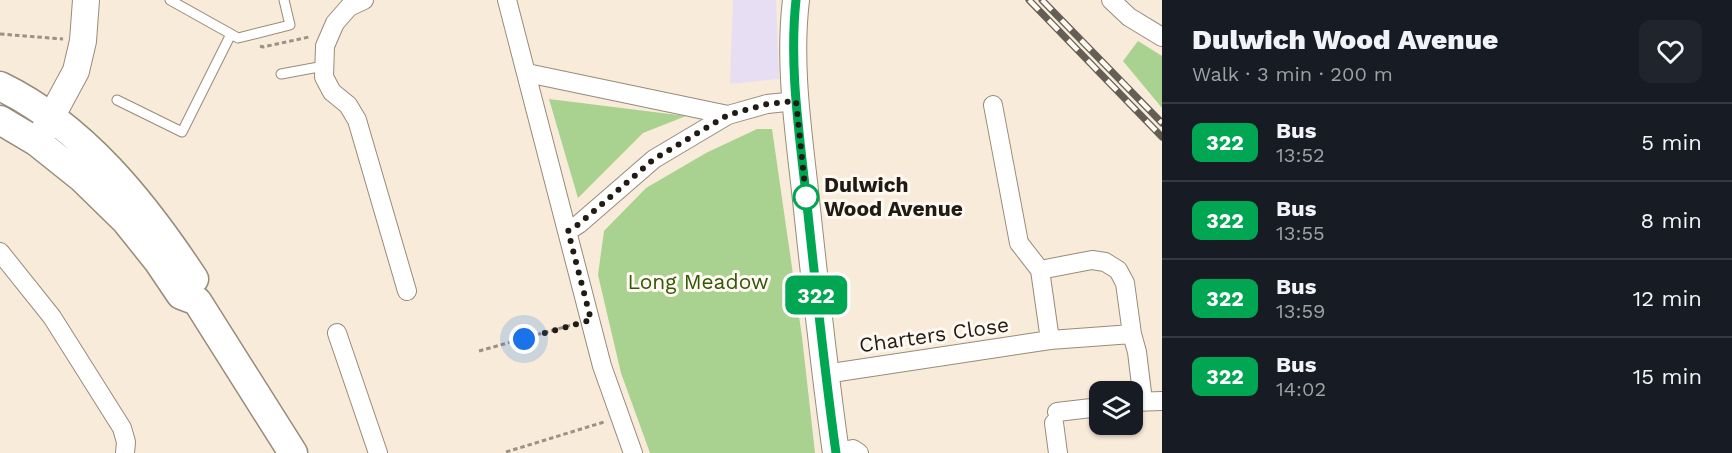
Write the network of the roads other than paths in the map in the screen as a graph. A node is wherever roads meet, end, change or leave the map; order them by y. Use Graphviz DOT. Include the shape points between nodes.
graph roads {
  1 [pos="86,0"];
  2 [pos="170,0"];
  3 [pos="284,0"];
  4 [pos="364,0"];
  5 [pos="507,0"];
  6 [pos="796,0"];
  7 [pos="1111,0"];
  8 [pos="231,34"];
  9 [pos="1162,37"];
  10 [pos="324,66"];
  11 [pos="527,73"];
  12 [pos="281,74"];
  13 [pos="0,86"];
  14 [pos="117,100"];
  15 [pos="796,101"];
  16 [pos="993,105"];
  17 [pos="728,115"];
  18 [pos="52,117"];
  19 [pos="0,120"];
  20 [pos="37,142"];
  21 [pos="568,231"];
  22 [pos="0,252"];
  23 [pos="1040,270"];
  24 [pos="407,291"];
  25 [pos="196,301"];
  26 [pos="337,333"];
  27 [pos="1131,334"];
  28 [pos="1050,340"];
  29 [pos="825,374"];
  30 [pos="1138,381"];
  31 [pos="1143,401"];
  32 [pos="1162,401"];
  33 [pos="1089,410"];
  34 [pos="125,453"];
  35 [pos="293,453"];
  36 [pos="378,453"];
  37 [pos="633,453"];
  38 [pos="844,453"];
  39 [pos="1058,453"];
  1 -- 18 [label="street" via="76,71"];
  2 -- 8 [label="lane"];
  3 -- 8 [label="lane" via="290,26 238,38"];
  4 -- 10 [label="street" via="349,7 335,23 325,46"];
  5 -- 11 [label="street"];
  6 -- 15 [label="street"];
  7 -- 9 [label="street" via="1129,17"];
  8 -- 14 [label="lane" via="182,132"];
  10 -- 12 [label="lane"];
  10 -- 24 [label="street" via="324,77 332,92 348,105 357,120"];
  11 -- 17 [label="street"];
  11 -- 21 [label="street"];
  13 -- 18 [label="main road"];
  15 -- 17 [label="street"];
  15 -- 29 [label="street"];
  16 -- 23 [label="street" via="1019,243"];
  17 -- 21 [label="street" via="654,159"];
  18 -- 20 [label="street"];
  18 -- 25 [label="main road" via="115,175 142,207 197,284"];
  19 -- 20 [label="main road"];
  20 -- 25 [label="main road" via="118,213 181,295"];
  21 -- 37 [label="street" via="602,366"];
  22 -- 34 [label="street" via="52,318 108,405 122,428"];
  23 -- 27 [label="street" via="1092,260 1106,262 1118,270 1125,283"];
  23 -- 28 [label="street"];
  25 -- 35 [label="main road"];
  26 -- 36 [label="street"];
  27 -- 28 [label="street, Charters Close"];
  27 -- 30 [label="street" via="1137,352"];
  28 -- 29 [label="street, Charters Close"];
  29 -- 38 [label="street"];
  31 -- 32 [label="street"];
  33 -- 39 [label="street" via="1056,418"];
}
